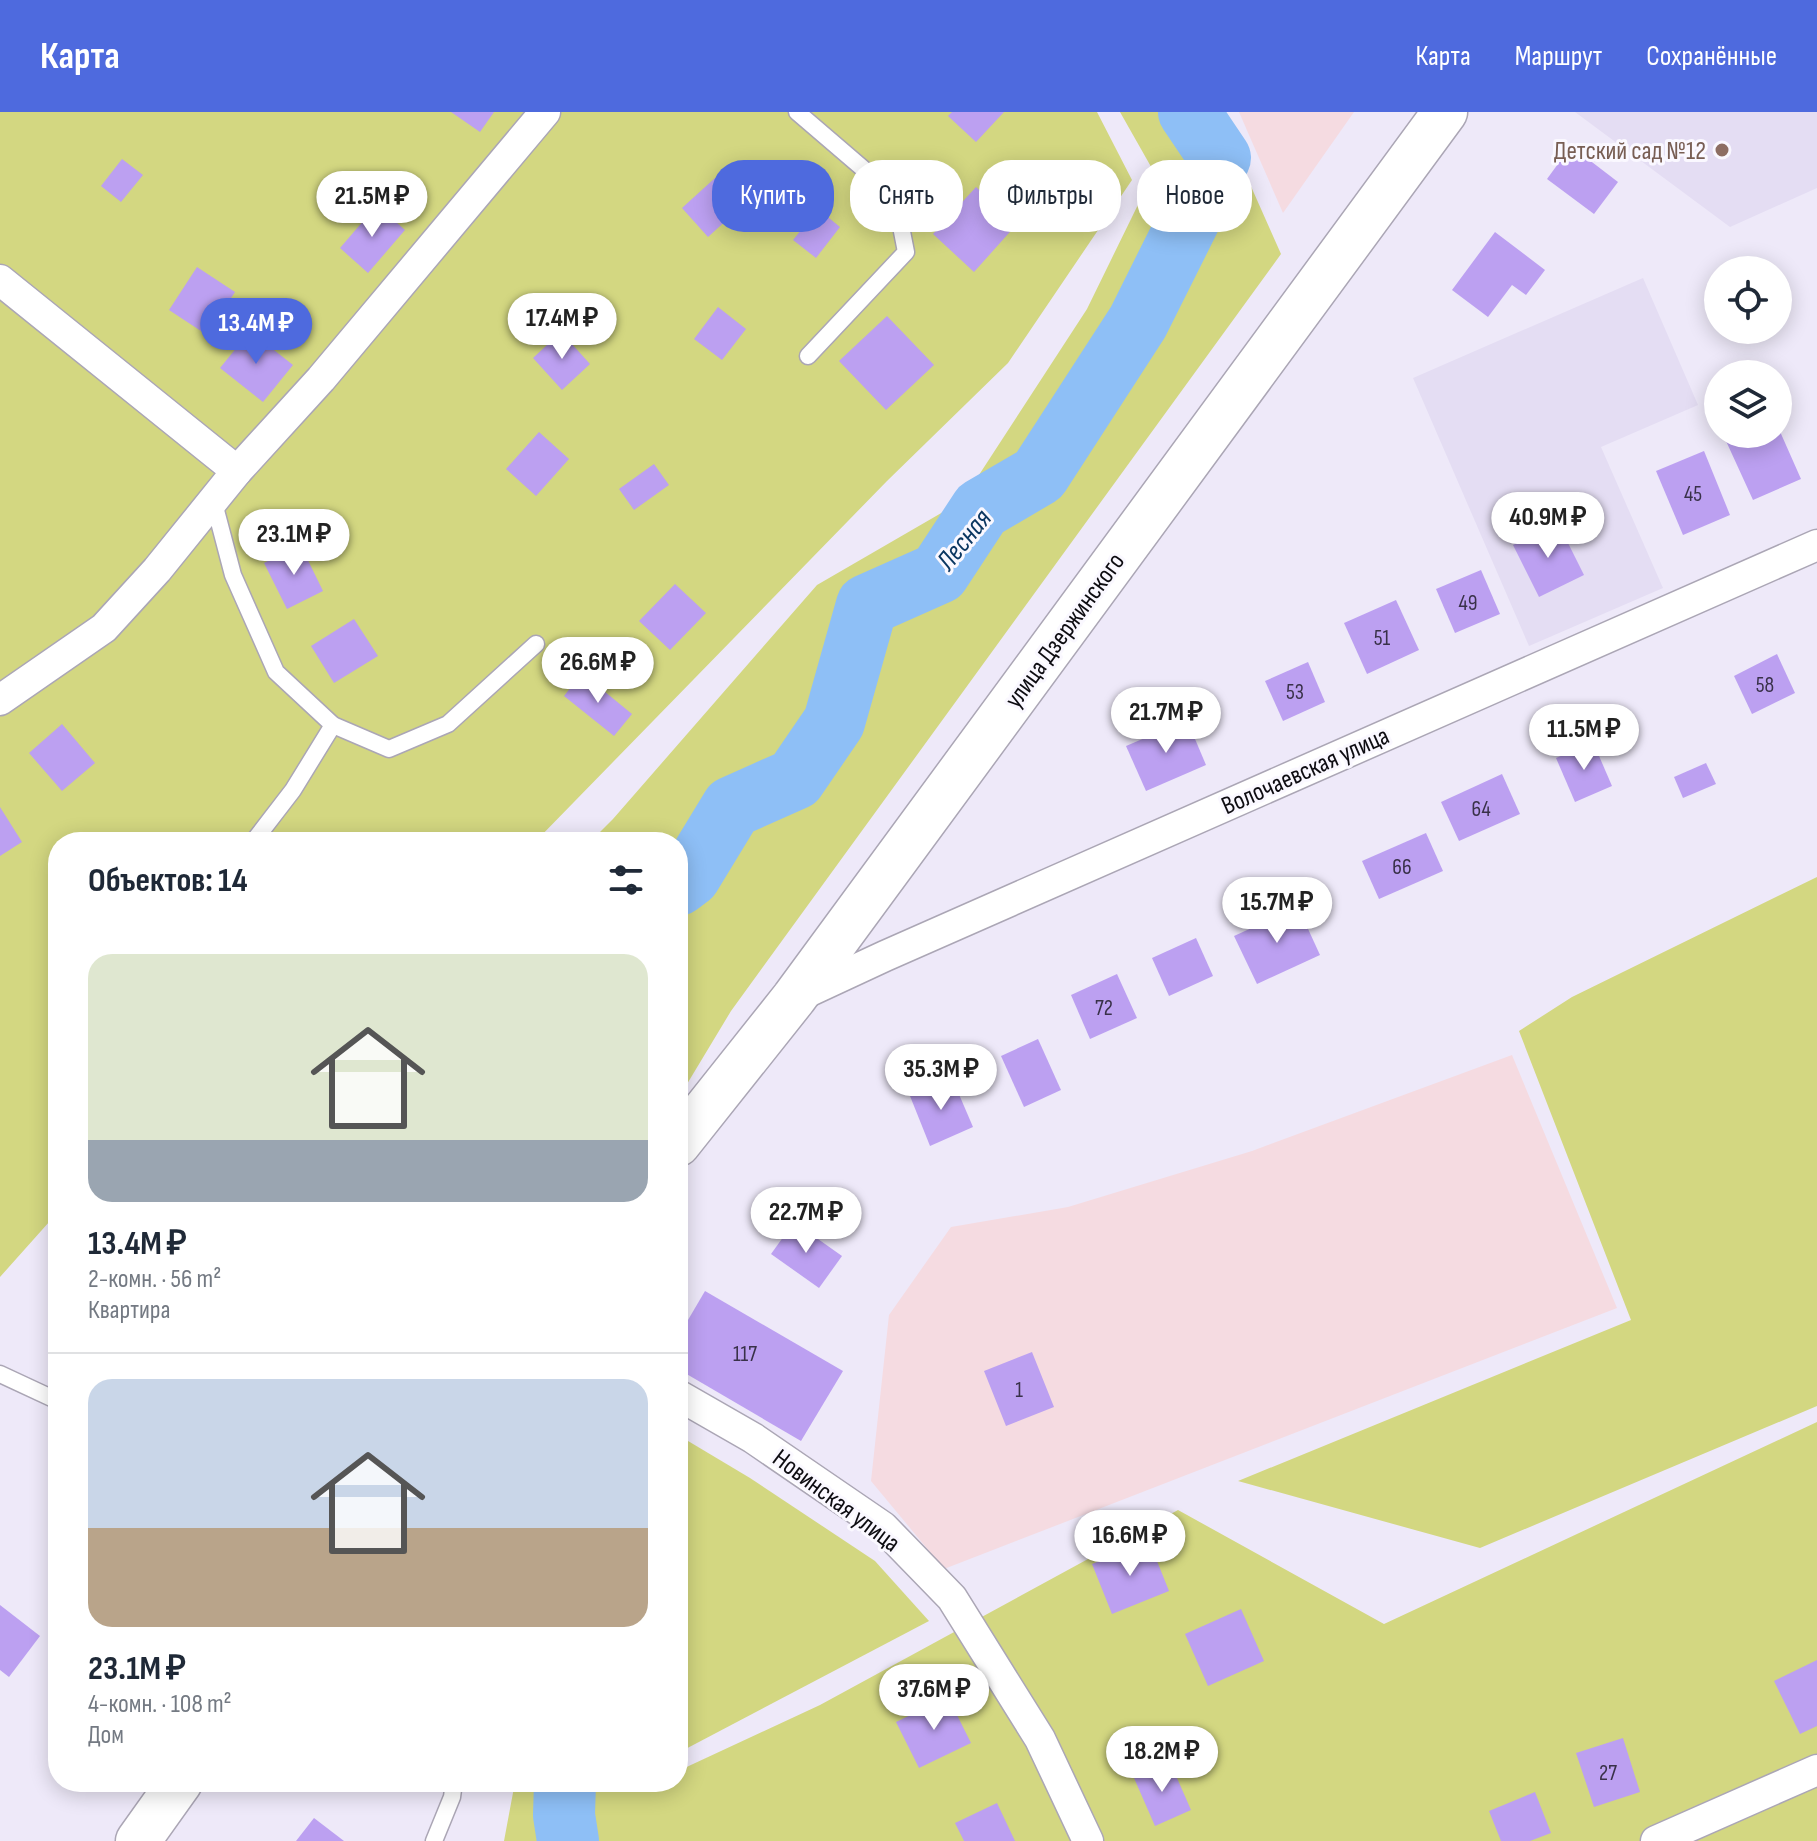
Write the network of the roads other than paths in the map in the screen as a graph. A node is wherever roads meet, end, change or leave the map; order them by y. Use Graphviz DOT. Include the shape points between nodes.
graph roads {
  1 [pos="545,112"];
  2 [pos="797,112"];
  3 [pos="1445,112"];
  4 [pos="0,280"];
  5 [pos="808,356"];
  6 [pos="237,471"];
  7 [pos="213,499"];
  8 [pos="1817,545"];
  9 [pos="536,644"];
  10 [pos="0,700"];
  11 [pos="333,725"];
  12 [pos="261,832"];
  13 [pos="794,998"];
  14 [pos="688,1131"];
  15 [pos="0,1374"];
  16 [pos="48,1396"];
  17 [pos="688,1401"];
  18 [pos="1817,1770"];
  19 [pos="173,1792"];
  20 [pos="453,1792"];
  21 [pos="138,1841"];
  22 [pos="434,1841"];
  23 [pos="1088,1841"];
  24 [pos="1656,1841"];
  1 -- 6 [label="street"];
  2 -- 5 [label="lane" via="895,196 906,252"];
  3 -- 13 [label="main road, улица Дзержинского"];
  4 -- 6 [label="street"];
  6 -- 7 [label="street"];
  7 -- 10 [label="street" via="104,628"];
  7 -- 11 [label="lane" via="233,575 276,672"];
  8 -- 13 [label="street, Волочаевская улица"];
  9 -- 11 [label="lane" via="448,724 389,749"];
  11 -- 12 [label="lane"];
  13 -- 14 [label="main road, улица Дзержинского"];
  15 -- 16 [label="lane"];
  17 -- 23 [label="street, Новинская улица" via="753,1438 883,1527 952,1598 1040,1739"];
  18 -- 24 [label="street"];
  19 -- 21 [label="main road"];
  20 -- 22 [label="lane"];
}
